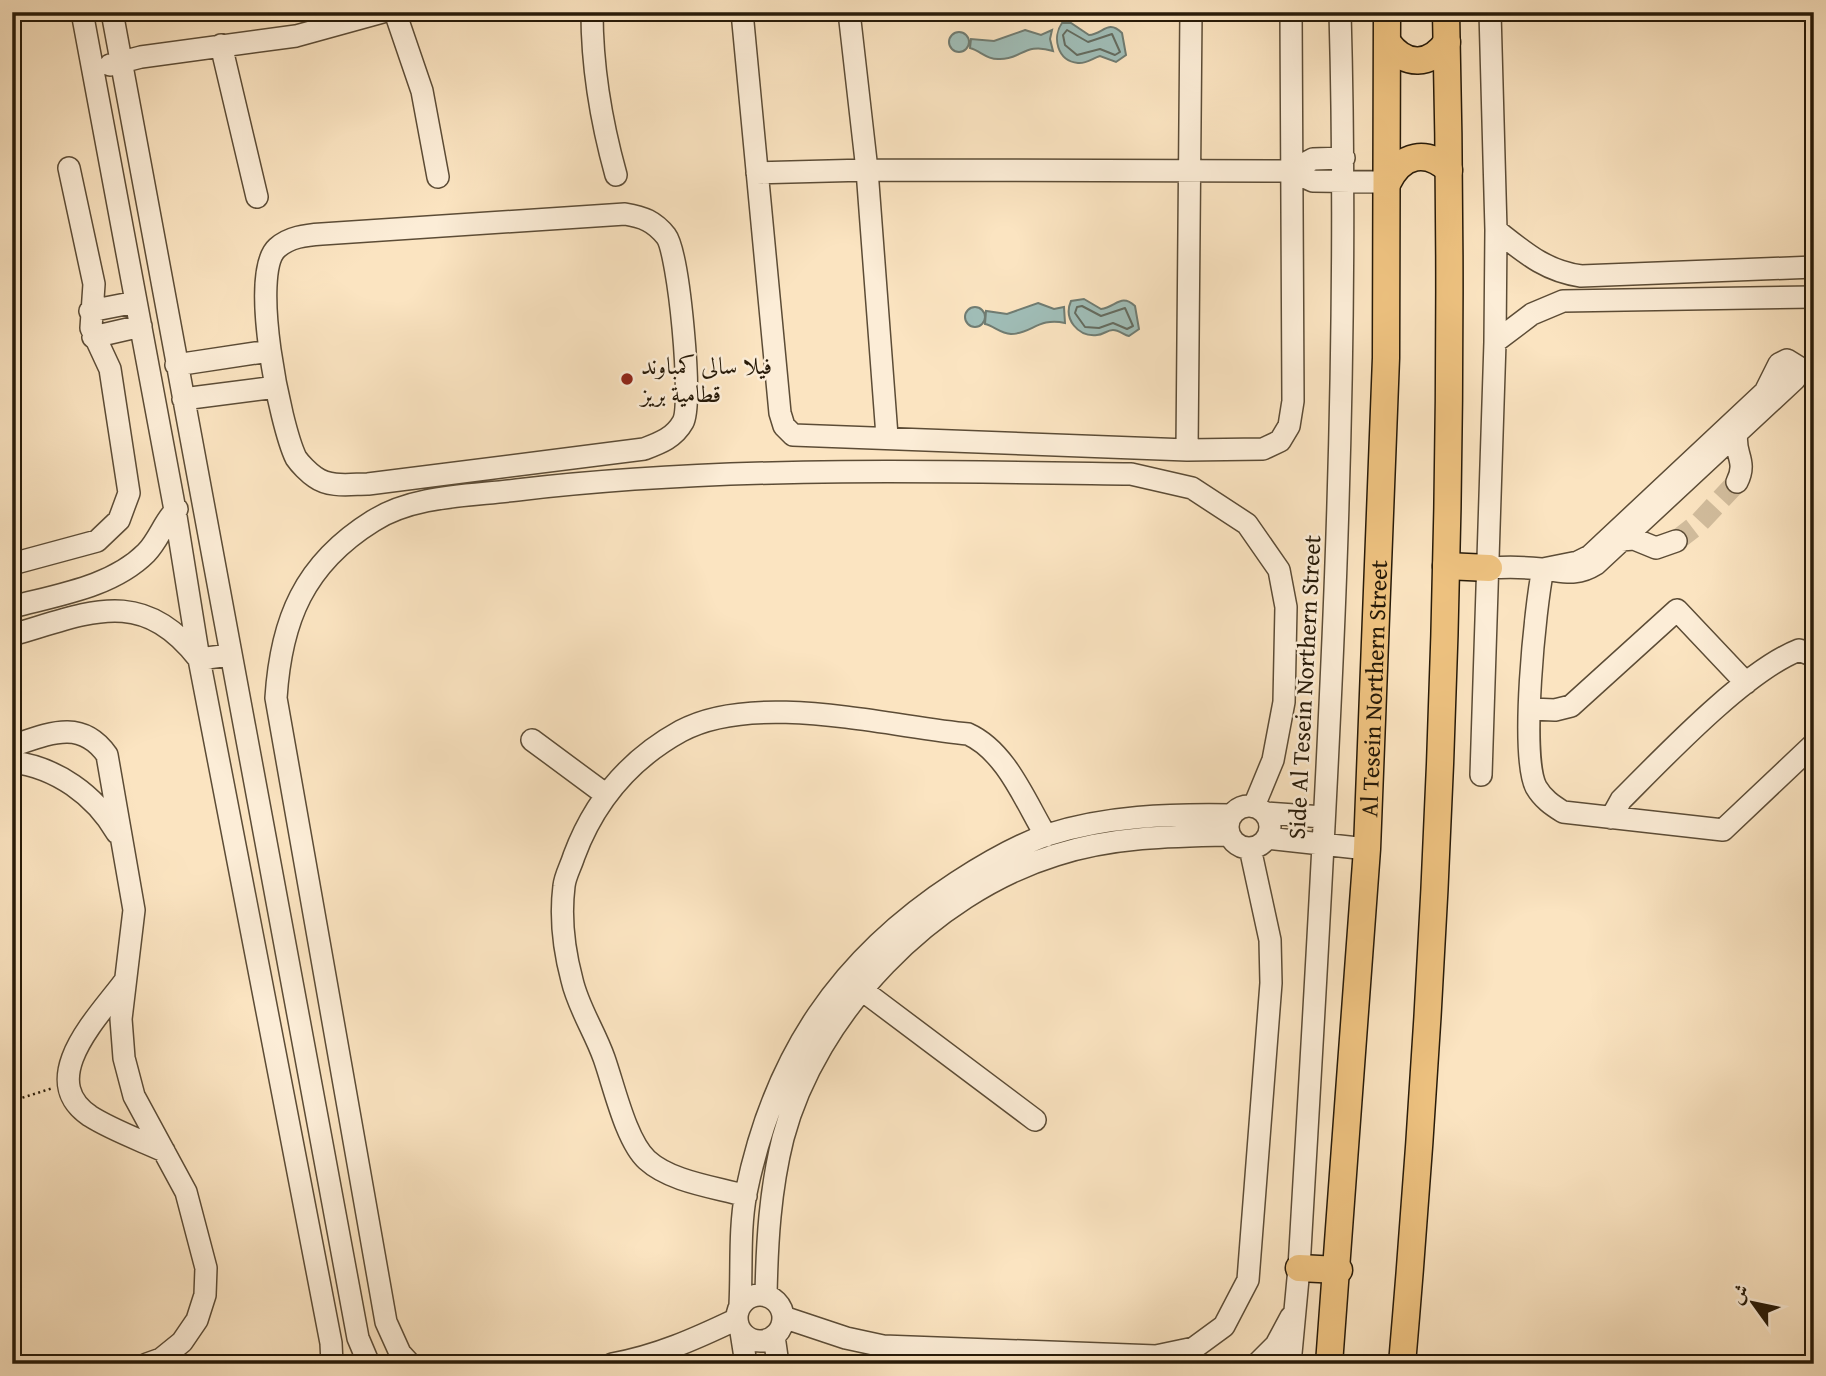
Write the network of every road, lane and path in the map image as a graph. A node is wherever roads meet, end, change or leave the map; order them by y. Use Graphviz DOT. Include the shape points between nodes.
graph roads {
  1 [pos="82,12"];
  2 [pos="112,12"];
  3 [pos="383,12"];
  4 [pos="395,12"];
  5 [pos="592,12"];
  6 [pos="742,12"];
  7 [pos="849,12"];
  8 [pos="1191,12"];
  9 [pos="1291,12"];
  10 [pos="1340,12"];
  11 [pos="1387,12"];
  12 [pos="1446,12"];
  13 [pos="1490,12"];
  14 [pos="1447,42"];
  15 [pos="1388,43"];
  16 [pos="221,45"];
  17 [pos="121,62"];
  18 [pos="93,70"];
  19 [pos="1344,158"];
  20 [pos="69,168"];
  21 [pos="866,170"];
  22 [pos="1192,170"];
  23 [pos="1449,170"];
  24 [pos="1291,171"];
  25 [pos="757,173"];
  26 [pos="616,175"];
  27 [pos="438,177"];
  28 [pos="1345,182"];
  29 [pos="1388,182"];
  30 [pos="257,197"];
  31 [pos="1496,230"];
  32 [pos="1814,267"];
  33 [pos="1814,297"];
  34 [pos="136,302"];
  35 [pos="90,311"];
  36 [pos="141,326"];
  37 [pos="93,337"];
  38 [pos="1495,342"];
  39 [pos="269,351"];
  40 [pos="176,365"];
  41 [pos="276,387"];
  42 [pos="183,400"];
  43 [pos="1737,433"];
  44 [pos="887,436"];
  45 [pos="1187,450"];
  46 [pos="1737,482"];
  47 [pos="202,504"];
  48 [pos="175,510"];
  49 [pos="1620,540"];
  50 [pos="1676,541"];
  51 [pos="12,564"];
  52 [pos="1446,566"];
  53 [pos="1489,568"];
  54 [pos="1543,569"];
  55 [pos="12,607"];
  56 [pos="12,635"];
  57 [pos="230,655"];
  58 [pos="1814,656"];
  59 [pos="199,659"];
  60 [pos="1746,683"];
  61 [pos="1531,709"];
  62 [pos="532,740"];
  63 [pos="1814,744"];
  64 [pos="12,746"];
  65 [pos="12,762"];
  66 [pos="1480,775"];
  67 [pos="605,794"];
  68 [pos="1260,809"];
  69 [pos="1323,817"];
  70 [pos="1611,818"];
  71 [pos="1230,825"];
  72 [pos="1046,836"];
  73 [pos="122,841"];
  74 [pos="1259,843"];
  75 [pos="1323,845"];
  76 [pos="1367,849"];
  77 [pos="125,980"];
  78 [pos="862,990"];
  79 [pos="69,1083"];
  80 [pos="12,1101"];
  81 [pos="1035,1121"];
  82 [pos="164,1152"];
  83 [pos="746,1196"];
  84 [pos="1299,1268"];
  85 [pos="1339,1270"];
  86 [pos="766,1296"];
  87 [pos="1296,1309"];
  88 [pos="739,1319"];
  89 [pos="778,1326"];
  90 [pos="367,1360"];
  91 [pos="332,1363"];
  92 [pos="147,1364"];
  93 [pos="410,1364"];
  94 [pos="612,1364"];
  95 [pos="746,1364"];
  96 [pos="778,1364"];
  97 [pos="1257,1364"];
  98 [pos="1290,1364"];
  99 [pos="1329,1364"];
  100 [pos="1402,1364"];
  1 -- 18 [label="street"];
  2 -- 17 [label="street"];
  3 -- 16 [label="street" via="296,36"];
  4 -- 27 [label="street" via="422,91"];
  5 -- 26 [label="street" via="596,81"];
  6 -- 25 [label="street"];
  7 -- 21 [label="street"];
  8 -- 22 [label="street"];
  9 -- 24 [label="street"];
  10 -- 19 [label="street, Side Al Tesein Northern Street"];
  11 -- 15 [label="main road, Al Tesein Northern Street"];
  12 -- 14 [label="main road"];
  13 -- 31 [label="street"];
  14 -- 15 [label="main road" via="1430,59 1418,61 1406,60"];
  14 -- 23 [label="main road"];
  15 -- 29 [label="main road, Al Tesein Northern Street"];
  16 -- 17 [label="street"];
  16 -- 30 [label="street"];
  17 -- 18 [label="street"];
  17 -- 40 [label="street"];
  18 -- 34 [label="street"];
  19 -- 24 [label="street" via="1313,159"];
  19 -- 28 [label="street, Side Al Tesein Northern Street"];
  20 -- 35 [label="street" via="92,275"];
  21 -- 22 [label="street"];
  21 -- 25 [label="street"];
  21 -- 44 [label="street"];
  22 -- 24 [label="street"];
  22 -- 45 [label="street"];
  23 -- 29 [label="main road" via="1437,160 1415,157 1395,168"];
  23 -- 52 [label="main road"];
  24 -- 28 [label="street" via="1313,181"];
  24 -- 45 [label="street" via="1293,401 1289,425 1280,441 1263,449"];
  25 -- 44 [label="street" via="784,426 793,435"];
  28 -- 29 [label="street"];
  28 -- 69 [label="street, Side Al Tesein Northern Street" via="1338,564"];
  29 -- 76 [label="main road, Al Tesein Northern Street" via="1386,358"];
  31 -- 32 [label="street" via="1537,263 1558,273 1581,276"];
  31 -- 38 [label="street"];
  33 -- 38 [label="street" via="1563,301 1532,314"];
  34 -- 35 [label="street"];
  34 -- 36 [label="street"];
  35 -- 37 [label="street"];
  36 -- 37 [label="street"];
  36 -- 48 [label="street"];
  37 -- 51 [label="street" via="110,369 129,492 125,507 119,520 97,541"];
  38 -- 53 [label="street"];
  39 -- 40 [label="street"];
  39 -- 41 [label="street"];
  39 -- 41 [label="street" via="264,274 275,249 297,236 625,214 648,218 668,238 676,267 689,396 684,421 668,440 644,449 338,485 317,478 297,459"];
  40 -- 42 [label="street"];
  41 -- 42 [label="street"];
  42 -- 47 [label="street"];
  43 -- 46 [label="street" via="1735,443 1743,464"];
  43 -- 49 [label="street"];
  43 -- 54 [label="street" via="1795,379 1800,368 1795,362 1779,364 1765,392 1590,556"];
  44 -- 45 [label="street"];
  47 -- 48 [label="street"];
  47 -- 57 [label="street"];
  48 -- 55 [label="street" via="154,543 125,569 75,590"];
  48 -- 59 [label="street"];
  49 -- 50 [label="street" via="1634,539 1656,548"];
  49 -- 54 [label="street" via="1582,573 1565,575"];
  52 -- 53 [label="main road"];
  52 -- 100 [label="main road" via="1419,1149"];
  53 -- 54 [label="street"];
  53 -- 66 [label="street"];
  54 -- 61 [label="street" via="1536,602"];
  56 -- 59 [label="street" via="105,610 133,612 159,621 182,637"];
  57 -- 59 [label="street"];
  57 -- 90 [label="street" via="352,1311"];
  58 -- 60 [label="street" via="1799,650 1782,656"];
  59 -- 91 [label="street"];
  60 -- 61 [label="street" via="1677,610 1571,706"];
  60 -- 70 [label="street" via="1621,800"];
  61 -- 70 [label="street" via="1531,768 1535,786 1547,803 1563,813"];
  62 -- 67 [label="street"];
  63 -- 70 [label="street" via="1723,830"];
  64 -- 73 [label="street" via="57,730 80,732 100,745 107,755"];
  65 -- 73 [label="street" via="41,769 80,790"];
  67 -- 72 [label="street" via="637,762 682,730 736,713 794,712 968,734 985,741"];
  67 -- 83 [label="street" via="586,823 564,884 563,933 572,984 633,1140 646,1159 665,1172"];
  68 -- 69 [label="street"];
  68 -- 71 [label="street" via="1241,807"];
  68 -- 74 [label="street" via="1270,826"];
  68 -- 93 [label="street" via="1284,702 1286,607 1279,570 1247,524 1192,488 1131,474 745,473 551,486 440,499 375,520 338,547 309,580 291,614 279,654 276,698 386,1322"];
  69 -- 75 [label="street, Side Al Tesein Northern Street"];
  71 -- 72 [label="street" via="1172,814 1107,821"];
  71 -- 74 [label="street" via="1237,845"];
  71 -- 78 [label="street" via="1123,839 1054,855 978,890 917,933"];
  72 -- 83 [label="street" via="990,861 911,912 846,975 794,1053 763,1129"];
  73 -- 77 [label="street" via="134,910"];
  74 -- 75 [label="street"];
  74 -- 89 [label="street" via="1271,983 1248,1280 1224,1325 1194,1348 1156,1356 883,1346"];
  75 -- 76 [label="street"];
  75 -- 84 [label="street, Side Al Tesein Northern Street"];
  76 -- 85 [label="main road, Al Tesein Northern Street"];
  77 -- 79 [label="street" via="71,1059"];
  77 -- 82 [label="street" via="124,1058 134,1096"];
  78 -- 81 [label="street"];
  78 -- 86 [label="street" via="833,1028 800,1087 783,1137 771,1195"];
  79 -- 80 [label="path"];
  79 -- 82 [label="street" via="78,1105 90,1116"];
  82 -- 92 [label="street" via="186,1192 206,1268 205,1295 197,1320 182,1342"];
  83 -- 88 [label="street"];
  84 -- 85 [label="main road"];
  84 -- 87 [label="street, Side Al Tesein Northern Street"];
  85 -- 99 [label="main road, Al Tesein Northern Street"];
  86 -- 88 [label="street" via="752,1296"];
  86 -- 89 [label="street" via="778,1304"];
  87 -- 97 [label="street" via="1276,1345"];
  87 -- 98 [label="street, Side Al Tesein Northern Street"];
  88 -- 89 [label="street" via="760,1341"];
  88 -- 94 [label="street" via="683,1345"];
  88 -- 95 [label="street"];
  89 -- 96 [label="street"];
  90 -- 91 [label="street"];
}
